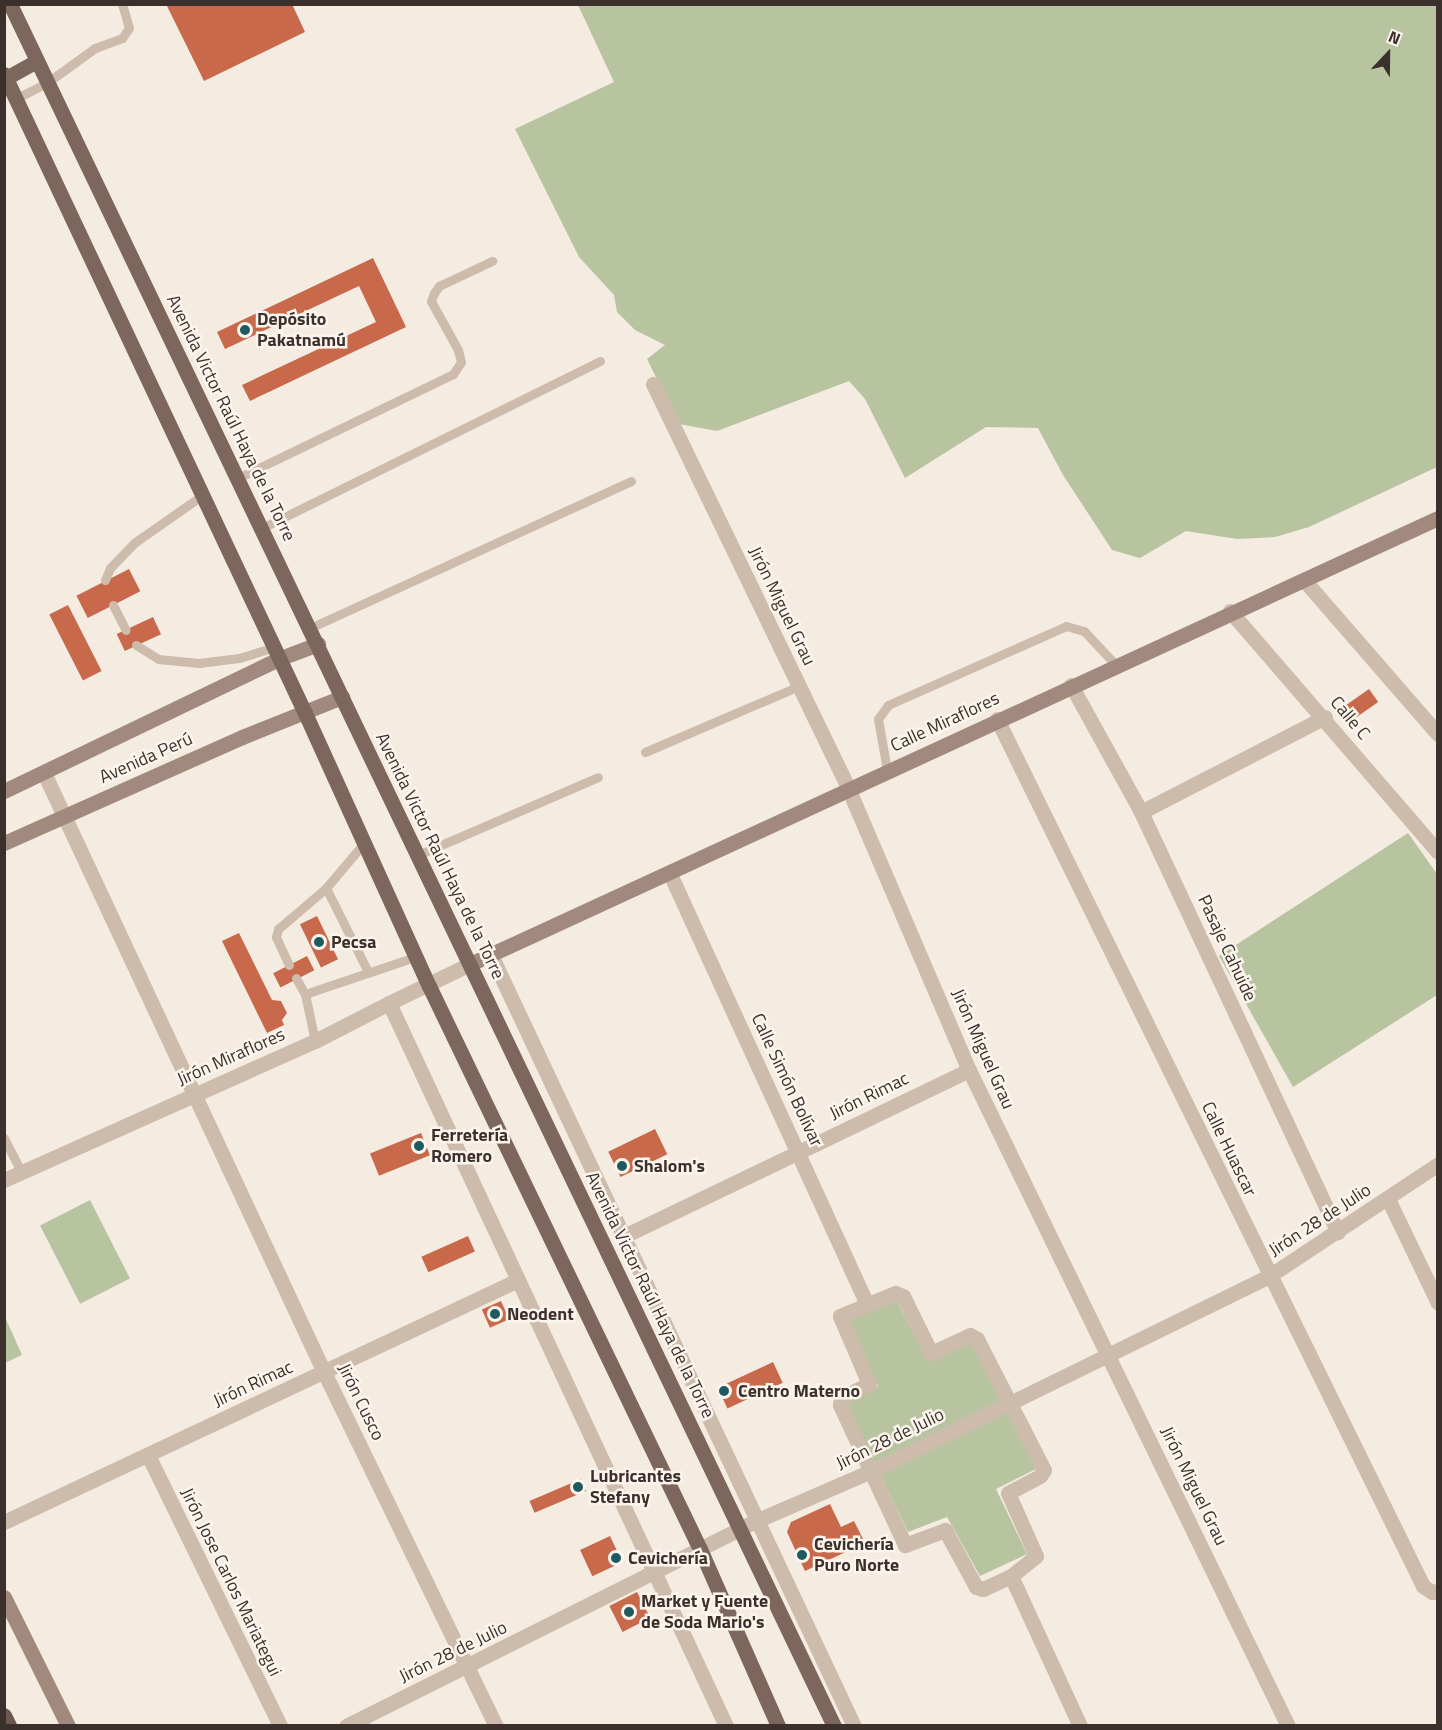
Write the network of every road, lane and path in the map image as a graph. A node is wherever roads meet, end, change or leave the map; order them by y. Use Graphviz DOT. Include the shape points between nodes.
graph roads {
  1 [pos="10,4"];
  2 [pos="122,4"];
  3 [pos="37,61"];
  4 [pos="5,76"];
  5 [pos="48,82"];
  6 [pos="15,99"];
  7 [pos="492,261"];
  8 [pos="600,361"];
  9 [pos="653,384"];
  10 [pos="238,478"];
  11 [pos="631,481"];
  12 [pos="201,495"];
  13 [pos="1437,518"];
  14 [pos="262,528"];
  15 [pos="105,580"];
  16 [pos="1304,580"];
  17 [pos="113,604"];
  18 [pos="1230,611"];
  19 [pos="310,628"];
  20 [pos="126,630"];
  21 [pos="318,644"];
  22 [pos="136,645"];
  23 [pos="275,653"];
  24 [pos="1115,664"];
  25 [pos="799,686"];
  26 [pos="1071,686"];
  27 [pos="342,697"];
  28 [pos="305,713"];
  29 [pos="1325,717"];
  30 [pos="997,719"];
  31 [pos="1437,734"];
  32 [pos="645,752"];
  33 [pos="887,770"];
  34 [pos="44,772"];
  35 [pos="598,777"];
  36 [pos="848,788"];
  37 [pos="4,791"];
  38 [pos="1141,812"];
  39 [pos="66,816"];
  40 [pos="4,843"];
  41 [pos="364,843"];
  42 [pos="1437,852"];
  43 [pos="418,855"];
  44 [pos="670,874"];
  45 [pos="326,888"];
  46 [pos="491,955"];
  47 [pos="415,957"];
  48 [pos="470,964"];
  49 [pos="289,965"];
  50 [pos="368,972"];
  51 [pos="296,978"];
  52 [pos="429,986"];
  53 [pos="305,994"];
  54 [pos="389,1003"];
  55 [pos="315,1041"];
  56 [pos="969,1070"];
  57 [pos="196,1093"];
  58 [pos="4,1138"];
  59 [pos="799,1152"];
  60 [pos="1437,1164"];
  61 [pos="21,1172"];
  62 [pos="4,1180"];
  63 [pos="1388,1199"];
  64 [pos="1338,1232"];
  65 [pos="624,1236"];
  66 [pos="1269,1276"];
  67 [pos="518,1280"];
  68 [pos="866,1303"];
  69 [pos="1437,1303"];
  70 [pos="1110,1356"];
  71 [pos="324,1372"];
  72 [pos="1009,1403"];
  73 [pos="148,1455"];
  74 [pos="869,1472"];
  75 [pos="758,1520"];
  76 [pos="4,1522"];
  77 [pos="740,1529"];
  78 [pos="700,1549"];
  79 [pos="655,1572"];
  80 [pos="1011,1576"];
  81 [pos="1435,1592"];
  82 [pos="4,1597"];
  83 [pos="468,1667"];
  84 [pos="4,1716"];
  85 [pos="9,1725"];
  86 [pos="68,1725"];
  87 [pos="280,1725"];
  88 [pos="346,1725"];
  89 [pos="496,1725"];
  90 [pos="726,1725"];
  91 [pos="778,1725"];
  92 [pos="834,1725"];
  93 [pos="854,1725"];
  94 [pos="1080,1725"];
  95 [pos="1288,1725"];
  1 -- 3 [label="main road, Avenida Victor Raúl Haya de la Torre"];
  2 -- 5 [label="lane" via="129,28 122,38 95,48"];
  3 -- 4 [label="main road"];
  3 -- 5 [label="main road, Avenida Victor Raúl Haya de la Torre"];
  4 -- 6 [label="main road"];
  5 -- 6 [label="lane"];
  5 -- 10 [label="main road, Avenida Victor Raúl Haya de la Torre"];
  6 -- 12 [label="main road"];
  7 -- 10 [label="lane" via="439,286 431,301 458,350 461,362 453,375"];
  8 -- 14 [label="lane"];
  9 -- 25 [label="street, Jirón Miguel Grau"];
  10 -- 14 [label="main road, Avenida Victor Raúl Haya de la Torre"];
  11 -- 19 [label="lane"];
  12 -- 15 [label="lane" via="134,543 110,568"];
  12 -- 23 [label="main road"];
  13 -- 16 [label="main road, Calle Miraflores"];
  14 -- 19 [label="main road, Avenida Victor Raúl Haya de la Torre"];
  16 -- 18 [label="main road, Calle Miraflores"];
  16 -- 31 [label="street"];
  17 -- 20 [label="lane"];
  18 -- 24 [label="main road, Calle Miraflores"];
  18 -- 29 [label="street, Calle C"];
  19 -- 21 [label="main road, Avenida Victor Raúl Haya de la Torre"];
  21 -- 23 [label="main road, Avenida Perú"];
  21 -- 27 [label="main road, Avenida Victor Raúl Haya de la Torre"];
  22 -- 23 [label="lane" via="158,659 199,663"];
  23 -- 28 [label="main road"];
  23 -- 34 [label="main road, Avenida Perú"];
  24 -- 26 [label="main road, Calle Miraflores"];
  24 -- 33 [label="lane" via="1084,631 1066,626 888,705 878,719"];
  25 -- 32 [label="lane"];
  25 -- 36 [label="street, Jirón Miguel Grau"];
  26 -- 30 [label="main road, Calle Miraflores"];
  26 -- 38 [label="street, Pasaje Cahuide"];
  27 -- 28 [label="main road, Avenida Perú"];
  27 -- 43 [label="main road, Avenida Victor Raúl Haya de la Torre"];
  28 -- 39 [label="main road, Avenida Perú"];
  28 -- 41 [label="main road"];
  29 -- 38 [label="street"];
  29 -- 42 [label="street, Calle C"];
  30 -- 33 [label="main road, Calle Miraflores"];
  30 -- 66 [label="street, Calle Huascar"];
  33 -- 36 [label="main road, Calle Miraflores"];
  34 -- 37 [label="main road, Avenida Perú"];
  34 -- 39 [label="street, Jirón Cusco"];
  35 -- 43 [label="lane"];
  36 -- 44 [label="main road, Calle Miraflores"];
  36 -- 56 [label="street, Jirón Miguel Grau"];
  38 -- 64 [label="street, Pasaje Cahuide"];
  39 -- 40 [label="main road, Avenida Perú"];
  39 -- 57 [label="street, Jirón Cusco"];
  41 -- 45 [label="lane"];
  41 -- 47 [label="main road"];
  43 -- 48 [label="main road, Avenida Victor Raúl Haya de la Torre"];
  44 -- 46 [label="main road, Calle Miraflores"];
  44 -- 59 [label="street, Calle Simón Bolívar"];
  45 -- 49 [label="lane" via="278,929 276,937"];
  45 -- 50 [label="lane"];
  46 -- 48 [label="main road, Calle Miraflores"];
  46 -- 65 [label="street"];
  47 -- 50 [label="lane"];
  47 -- 52 [label="main road"];
  48 -- 52 [label="street, Jirón Miraflores"];
  48 -- 77 [label="main road, Avenida Victor Raúl Haya de la Torre"];
  50 -- 53 [label="lane"];
  51 -- 53 [label="lane"];
  52 -- 54 [label="street, Jirón Miraflores"];
  52 -- 78 [label="main road"];
  53 -- 55 [label="lane"];
  54 -- 55 [label="street, Jirón Miraflores"];
  54 -- 67 [label="street"];
  55 -- 57 [label="street, Jirón Miraflores"];
  56 -- 59 [label="street, Jirón Rimac"];
  56 -- 70 [label="street, Jirón Miguel Grau"];
  57 -- 61 [label="street, Jirón Miraflores"];
  57 -- 71 [label="street, Jirón Cusco"];
  58 -- 61 [label="lane"];
  59 -- 65 [label="street, Jirón Rimac"];
  59 -- 68 [label="street, Calle Simón Bolívar"];
  60 -- 63 [label="street, Jirón 28 de Julio"];
  61 -- 62 [label="street, Jirón Miraflores"];
  63 -- 64 [label="street, Jirón 28 de Julio"];
  63 -- 69 [label="street"];
  64 -- 66 [label="street, Jirón 28 de Julio"];
  65 -- 75 [label="street"];
  66 -- 70 [label="street, Jirón 28 de Julio"];
  66 -- 81 [label="street, Calle Huascar" via="1423,1586"];
  67 -- 71 [label="street, Jirón Rimac"];
  67 -- 79 [label="street"];
  68 -- 72 [label="street" via="895,1293 903,1296 931,1353 970,1335 977,1339"];
  68 -- 74 [label="street" via="839,1319 869,1383 839,1401"];
  70 -- 72 [label="street, Jirón 28 de Julio"];
  70 -- 95 [label="street, Jirón Miguel Grau"];
  71 -- 73 [label="street, Jirón Rimac"];
  71 -- 83 [label="street, Jirón Cusco"];
  72 -- 74 [label="street, Jirón 28 de Julio"];
  72 -- 80 [label="street" via="1044,1470 1008,1493 1036,1556"];
  73 -- 76 [label="street, Jirón Rimac"];
  73 -- 87 [label="street, Jirón Jose Carlos Mariategui"];
  74 -- 75 [label="street, Jirón 28 de Julio"];
  74 -- 80 [label="street" via="905,1545 945,1530 979,1590"];
  75 -- 77 [label="street, Jirón 28 de Julio"];
  75 -- 93 [label="street"];
  77 -- 78 [label="street, Jirón 28 de Julio"];
  77 -- 92 [label="main road, Avenida Victor Raúl Haya de la Torre"];
  78 -- 79 [label="street, Jirón 28 de Julio"];
  78 -- 91 [label="main road"];
  79 -- 83 [label="street, Jirón 28 de Julio"];
  79 -- 90 [label="street"];
  80 -- 94 [label="street"];
  82 -- 86 [label="main road"];
  83 -- 88 [label="street, Jirón 28 de Julio"];
  83 -- 89 [label="street, Jirón Cusco"];
  84 -- 85 [label="highway"];
}
